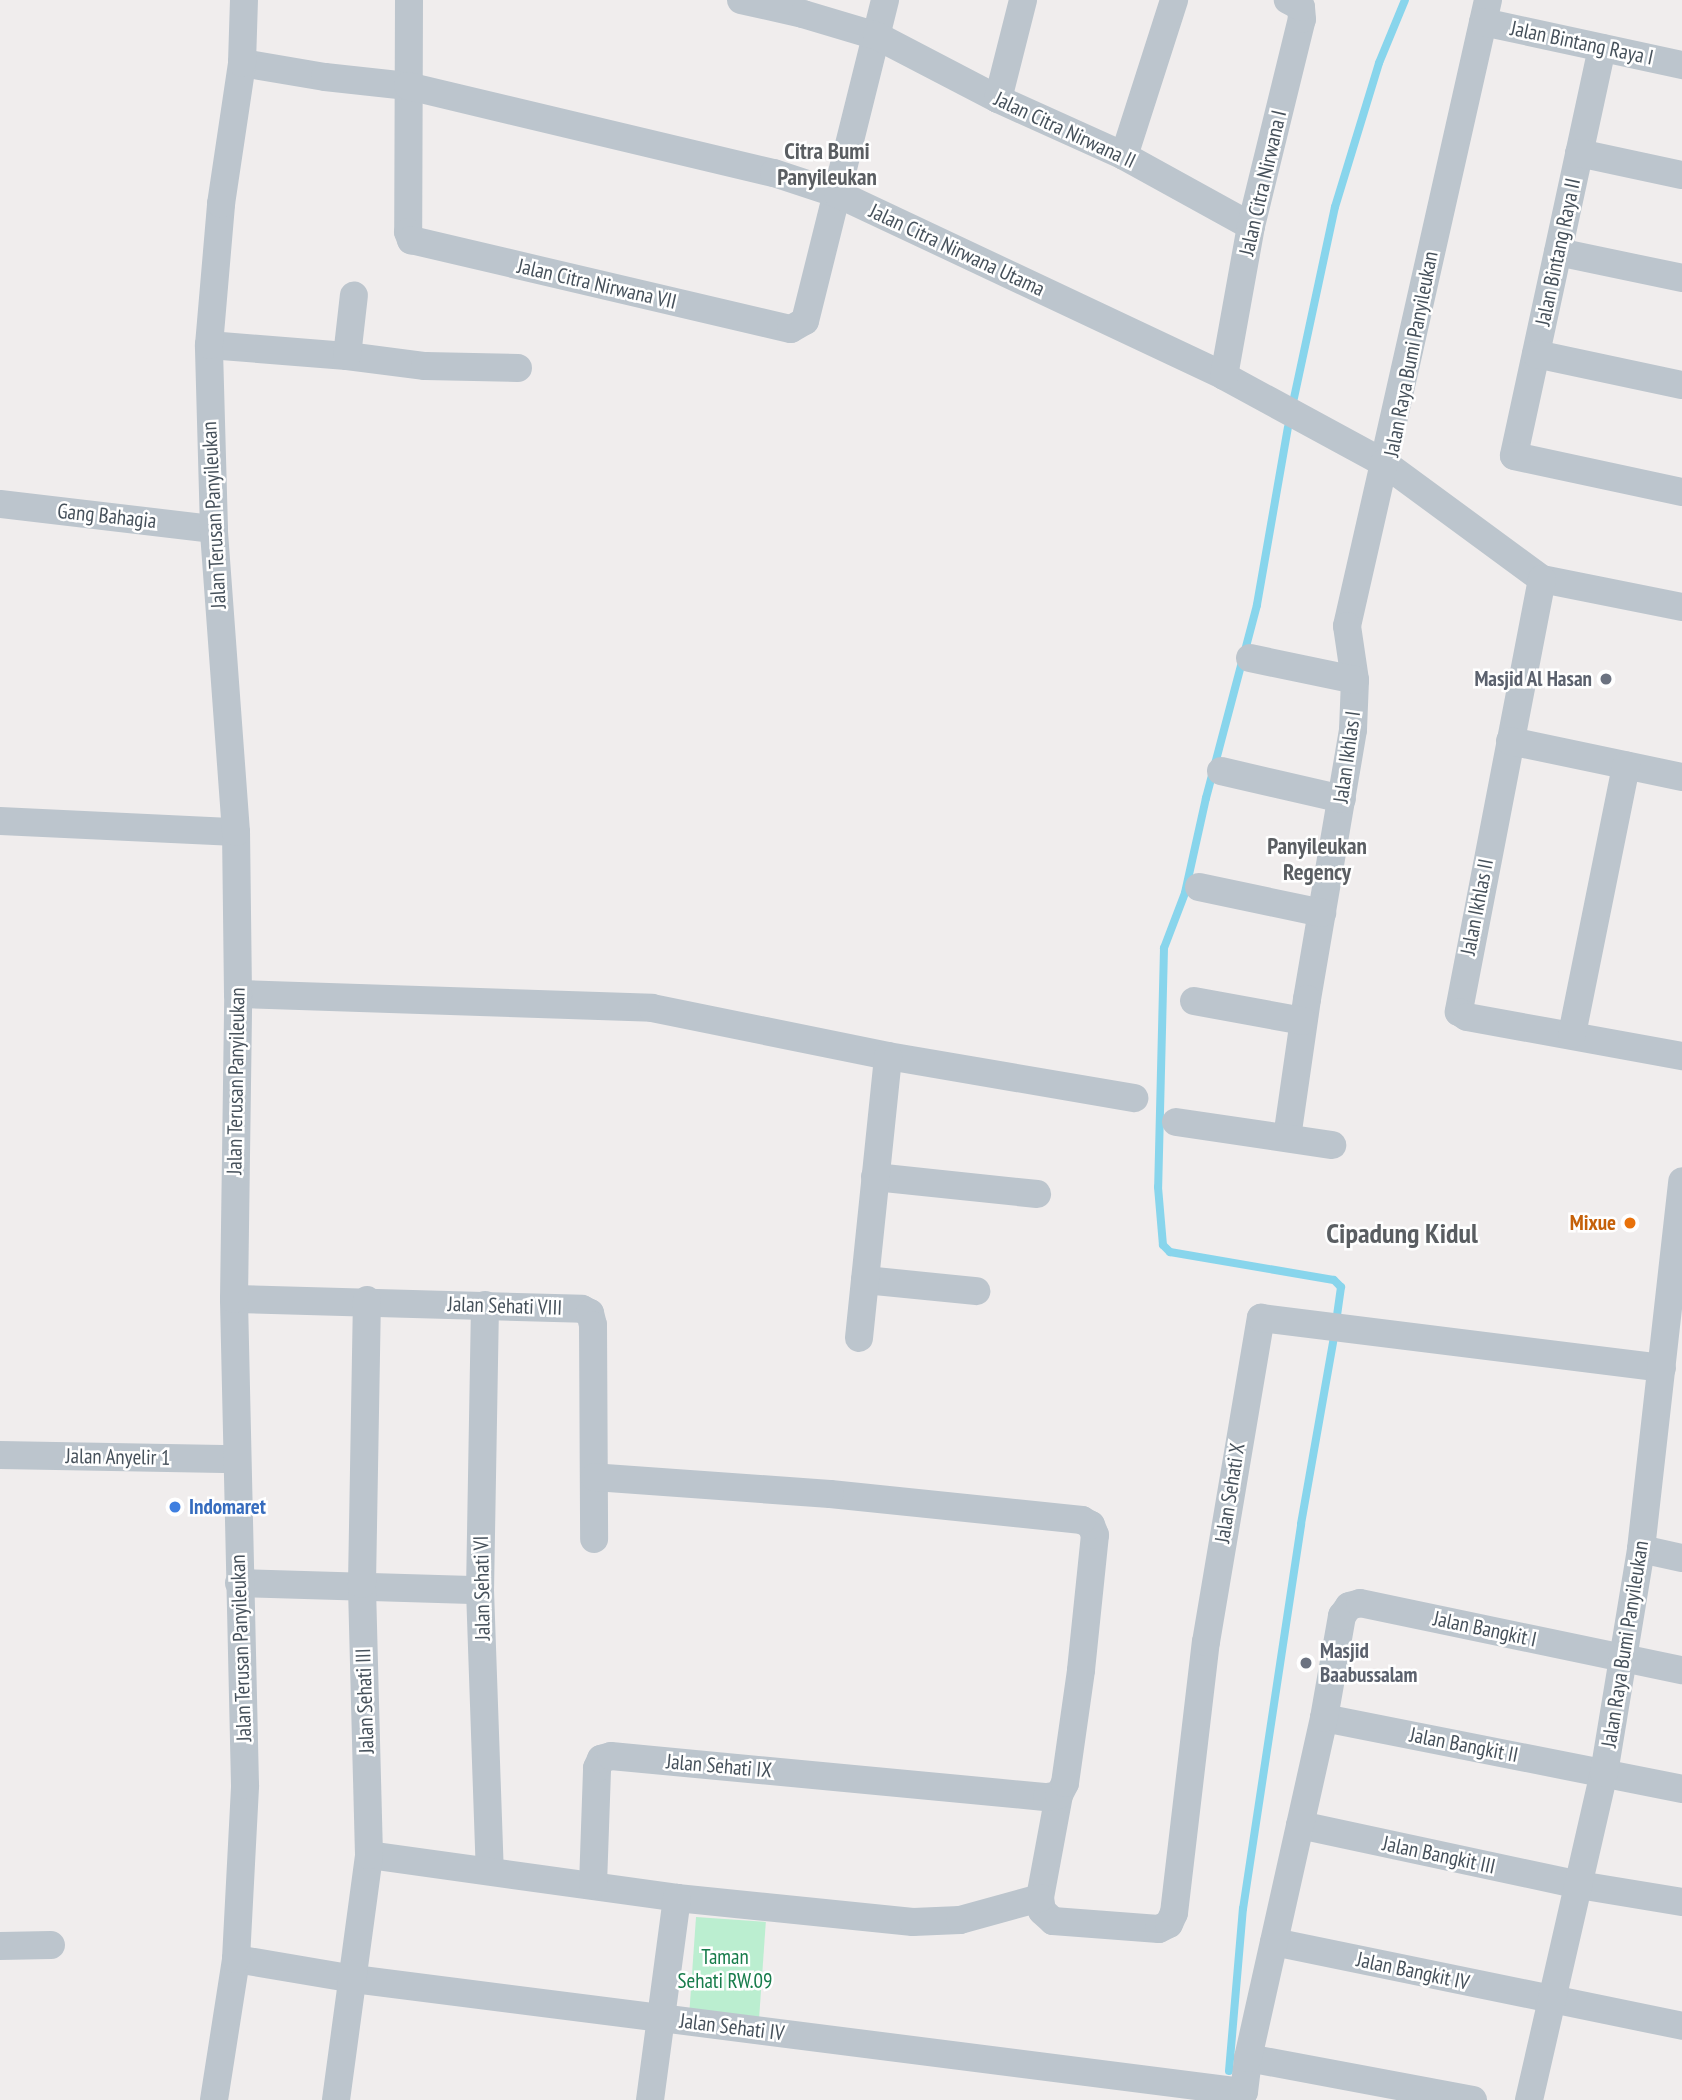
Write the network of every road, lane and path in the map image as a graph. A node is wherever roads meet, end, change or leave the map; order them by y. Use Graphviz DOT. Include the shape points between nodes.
graph roads {
  1 [pos="244,0"];
  2 [pos="409,0"];
  3 [pos="741,0"];
  4 [pos="885,0"];
  5 [pos="1023,0"];
  6 [pos="1174,0"];
  7 [pos="1288,0"];
  8 [pos="1485,11"];
  9 [pos="877,36"];
  10 [pos="1602,48"];
  11 [pos="242,63"];
  12 [pos="1682,65"];
  13 [pos="408,86"];
  14 [pos="998,99"];
  15 [pos="1579,153"];
  16 [pos="1124,156"];
  17 [pos="1682,175"];
  18 [pos="838,194"];
  19 [pos="1251,226"];
  20 [pos="1558,252"];
  21 [pos="1682,278"];
  22 [pos="354,295"];
  23 [pos="209,345"];
  24 [pos="1536,354"];
  25 [pos="347,356"];
  26 [pos="518,368"];
  27 [pos="1224,376"];
  28 [pos="1682,385"];
  29 [pos="1384,463"];
  30 [pos="1682,492"];
  31 [pos="0,504"];
  32 [pos="214,529"];
  33 [pos="1542,579"];
  34 [pos="1682,607"];
  35 [pos="1250,658"];
  36 [pos="1355,681"];
  37 [pos="1510,741"];
  38 [pos="1626,765"];
  39 [pos="1222,771"];
  40 [pos="1682,777"];
  41 [pos="1342,799"];
  42 [pos="0,821"];
  43 [pos="236,832"];
  44 [pos="1199,887"];
  45 [pos="1322,913"];
  46 [pos="238,994"];
  47 [pos="1194,1001"];
  48 [pos="1303,1021"];
  49 [pos="1572,1034"];
  50 [pos="888,1056"];
  51 [pos="1682,1056"];
  52 [pos="1134,1098"];
  53 [pos="1175,1122"];
  54 [pos="1287,1136"];
  55 [pos="1332,1145"];
  56 [pos="875,1177"];
  57 [pos="1037,1194"];
  58 [pos="1681,1197"];
  59 [pos="865,1280"];
  60 [pos="976,1291"];
  61 [pos="234,1299"];
  62 [pos="367,1300"];
  63 [pos="485,1305"];
  64 [pos="859,1338"];
  65 [pos="1662,1368"];
  66 [pos="0,1455"];
  67 [pos="237,1459"];
  68 [pos="595,1477"];
  69 [pos="594,1539"];
  70 [pos="1641,1549"];
  71 [pos="1682,1558"];
  72 [pos="239,1583"];
  73 [pos="362,1584"];
  74 [pos="480,1590"];
  75 [pos="1622,1658"];
  76 [pos="1682,1670"];
  77 [pos="1324,1718"];
  78 [pos="1604,1773"];
  79 [pos="1682,1789"];
  80 [pos="1059,1795"];
  81 [pos="1300,1825"];
  82 [pos="369,1855"];
  83 [pos="490,1871"];
  84 [pos="593,1885"];
  85 [pos="1579,1885"];
  86 [pos="677,1898"];
  87 [pos="1040,1898"];
  88 [pos="1682,1902"];
  89 [pos="1274,1941"];
  90 [pos="51,1945"];
  91 [pos="0,1946"];
  92 [pos="241,1960"];
  93 [pos="354,1979"];
  94 [pos="1552,2000"];
  95 [pos="660,2018"];
  96 [pos="1682,2026"];
  97 [pos="1248,2058"];
  98 [pos="1238,2094"];
  99 [pos="343,2099"];
  100 [pos="214,2100"];
  101 [pos="650,2100"];
  102 [pos="1473,2100"];
  103 [pos="1529,2100"];
  1 -- 11 [label="street, Jalan Terusan Panyileukan"];
  2 -- 13 [label="street, Jalan Citra Nirwana VII"];
  3 -- 9 [label="street, Jalan Citra Nirwana II"];
  4 -- 9 [label="street, Jalan Citra Nirwana VII"];
  5 -- 14 [label="street"];
  6 -- 16 [label="street"];
  7 -- 19 [label="street, Jalan Citra Nirwana I" via="1301,7 1302,19"];
  8 -- 10 [label="street, Jalan Bintang Raya I"];
  8 -- 29 [label="street, Jalan Raya Bumi Panyileukan"];
  9 -- 14 [label="street, Jalan Citra Nirwana II"];
  9 -- 18 [label="street, Jalan Citra Nirwana VII"];
  10 -- 12 [label="street, Jalan Bintang Raya I"];
  10 -- 15 [label="street, Jalan Bintang Raya II"];
  11 -- 13 [label="street, Jalan Citra Nirwana Utama"];
  11 -- 23 [label="street, Jalan Terusan Panyileukan" via="221,204"];
  13 -- 18 [label="street, Jalan Citra Nirwana Utama" via="774,173"];
  13 -- 18 [label="street, Jalan Citra Nirwana VII" via="408,232 417,243 791,329 805,321"];
  14 -- 16 [label="street, Jalan Citra Nirwana II"];
  15 -- 17 [label="street"];
  15 -- 20 [label="street, Jalan Bintang Raya II"];
  16 -- 19 [label="street, Jalan Citra Nirwana II"];
  18 -- 27 [label="street, Jalan Citra Nirwana Utama"];
  19 -- 27 [label="street, Jalan Citra Nirwana I"];
  20 -- 21 [label="street"];
  20 -- 24 [label="street, Jalan Bintang Raya II"];
  22 -- 25 [label="street"];
  23 -- 25 [label="street"];
  23 -- 32 [label="street, Jalan Terusan Panyileukan"];
  24 -- 28 [label="street"];
  24 -- 30 [label="street, Jalan Bintang Raya II" via="1514,456"];
  25 -- 26 [label="street" via="425,366"];
  27 -- 29 [label="street, Jalan Citra Nirwana Utama"];
  29 -- 33 [label="street, Jalan Raya Bumi Panyileukan"];
  29 -- 36 [label="street, Jalan Ikhlas I" via="1347,626"];
  31 -- 32 [label="street, Gang Bahagia"];
  32 -- 43 [label="street, Jalan Terusan Panyileukan"];
  33 -- 34 [label="street, Jalan Raya Bumi Panyileukan"];
  33 -- 37 [label="street, Jalan Ikhlas II"];
  35 -- 36 [label="street"];
  36 -- 41 [label="street, Jalan Ikhlas I"];
  37 -- 38 [label="street"];
  37 -- 49 [label="street, Jalan Ikhlas II" via="1459,1012"];
  38 -- 40 [label="street"];
  38 -- 49 [label="street"];
  39 -- 41 [label="street"];
  41 -- 45 [label="street, Jalan Ikhlas I"];
  42 -- 43 [label="street"];
  43 -- 46 [label="street, Jalan Terusan Panyileukan"];
  44 -- 45 [label="street"];
  45 -- 48 [label="street, Jalan Ikhlas I"];
  46 -- 50 [label="street" via="652,1008"];
  46 -- 61 [label="street, Jalan Terusan Panyileukan"];
  47 -- 48 [label="street"];
  48 -- 54 [label="street, Jalan Ikhlas I"];
  49 -- 51 [label="street, Jalan Ikhlas II"];
  50 -- 52 [label="street"];
  50 -- 56 [label="street"];
  53 -- 54 [label="street"];
  54 -- 55 [label="street"];
  56 -- 57 [label="street"];
  56 -- 59 [label="street"];
  58 -- 65 [label="street, Jalan Raya Bumi Panyileukan"];
  59 -- 60 [label="street"];
  59 -- 64 [label="street"];
  61 -- 62 [label="street, Jalan Sehati VIII"];
  61 -- 67 [label="street, Jalan Terusan Panyileukan"];
  62 -- 63 [label="street, Jalan Sehati VIII"];
  62 -- 73 [label="street, Jalan Sehati III"];
  63 -- 68 [label="street, Jalan Sehati VIII" via="590,1313"];
  63 -- 74 [label="street, Jalan Sehati VI"];
  65 -- 70 [label="street, Jalan Raya Bumi Panyileukan"];
  65 -- 87 [label="street, Jalan Sehati X" via="1261,1318 1206,1642 1174,1913 1169,1924 1159,1929 1053,1921 1042,1911"];
  66 -- 67 [label="street, Jalan Anyelir 1"];
  67 -- 72 [label="street, Jalan Terusan Panyileukan"];
  68 -- 69 [label="street, Jalan Sehati VIII"];
  68 -- 80 [label="street" via="830,1494 1082,1520 1091,1525 1095,1535 1085,1634 1065,1783"];
  70 -- 71 [label="street"];
  70 -- 75 [label="street, Jalan Raya Bumi Panyileukan"];
  72 -- 73 [label="street"];
  72 -- 92 [label="street, Jalan Terusan Panyileukan" via="245,1786"];
  73 -- 74 [label="street"];
  73 -- 82 [label="street, Jalan Sehati III"];
  74 -- 83 [label="street, Jalan Sehati VI"];
  75 -- 76 [label="street, Jalan Bangkit I"];
  75 -- 77 [label="street, Jalan Bangkit I" via="1360,1603 1349,1606 1342,1616"];
  75 -- 78 [label="street, Jalan Raya Bumi Panyileukan"];
  77 -- 78 [label="street, Jalan Bangkit II"];
  77 -- 81 [label="street"];
  78 -- 79 [label="street, Jalan Bangkit II"];
  78 -- 85 [label="street, Jalan Raya Bumi Panyileukan"];
  80 -- 84 [label="street, Jalan Sehati IX" via="611,1756 601,1759 597,1768"];
  80 -- 87 [label="street"];
  81 -- 85 [label="street, Jalan Bangkit III"];
  81 -- 89 [label="street"];
  82 -- 83 [label="street"];
  82 -- 93 [label="street, Jalan Sehati III"];
  83 -- 84 [label="street"];
  84 -- 86 [label="street"];
  85 -- 88 [label="street, Jalan Bangkit III"];
  85 -- 94 [label="street, Jalan Raya Bumi Panyileukan"];
  86 -- 87 [label="street" via="914,1923 960,1920"];
  86 -- 95 [label="street"];
  89 -- 94 [label="street, Jalan Bangkit IV"];
  89 -- 97 [label="street"];
  90 -- 91 [label="street"];
  92 -- 93 [label="street, Jalan Sehati IV"];
  92 -- 100 [label="street, Jalan Terusan Panyileukan"];
  93 -- 95 [label="street, Jalan Sehati IV"];
  93 -- 99 [label="street, Jalan Sehati III"];
  94 -- 96 [label="street, Jalan Bangkit IV"];
  94 -- 103 [label="street, Jalan Raya Bumi Panyileukan"];
  95 -- 98 [label="street, Jalan Sehati IV"];
  95 -- 101 [label="street"];
  97 -- 98 [label="street"];
  97 -- 102 [label="street"];
}
